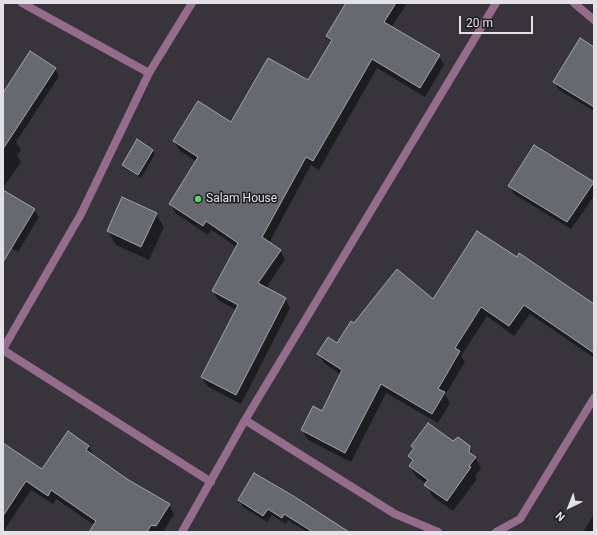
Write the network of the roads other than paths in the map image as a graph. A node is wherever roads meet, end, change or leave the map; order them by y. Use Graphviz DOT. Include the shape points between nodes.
graph roads {
  1 [pos="22,3"];
  2 [pos="192,3"];
  3 [pos="496,3"];
  4 [pos="574,3"];
  5 [pos="594,20"];
  6 [pos="149,73"];
  7 [pos="3,350"];
  8 [pos="594,398"];
  9 [pos="245,420"];
  10 [pos="211,482"];
  11 [pos="182,532"];
  12 [pos="438,532"];
  13 [pos="496,532"];
  1 -- 6 [label="street"];
  2 -- 6 [label="street"];
  3 -- 9 [label="street"];
  4 -- 5 [label="street"];
  6 -- 7 [label="street" via="81,214"];
  7 -- 10 [label="street"];
  8 -- 13 [label="street" via="520,519"];
  9 -- 10 [label="street"];
  9 -- 12 [label="street" via="395,514"];
  10 -- 11 [label="street"];
}
